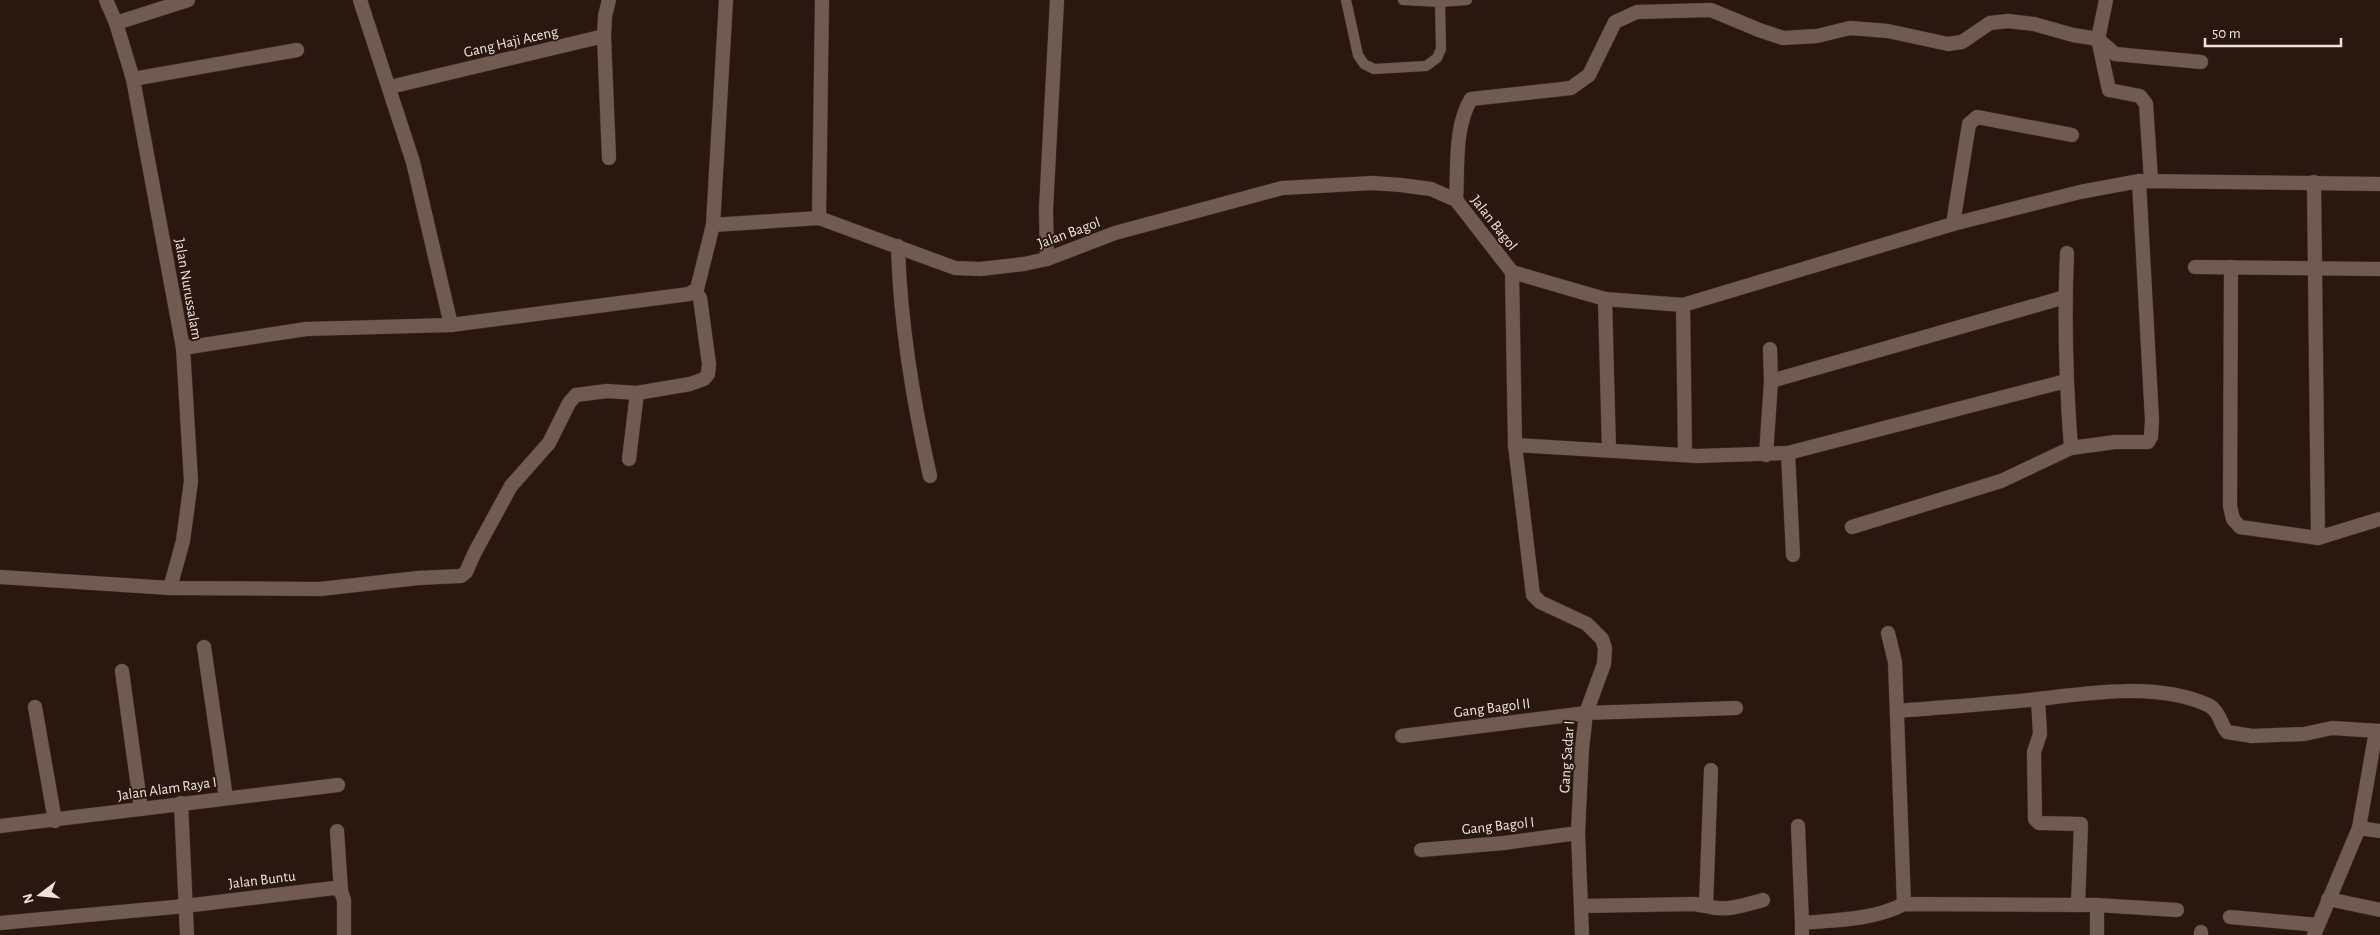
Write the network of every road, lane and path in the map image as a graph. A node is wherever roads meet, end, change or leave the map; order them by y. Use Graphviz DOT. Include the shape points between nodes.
graph roads {
  1 [pos="106,0"];
  2 [pos="188,0"];
  3 [pos="360,0"];
  4 [pos="609,0"];
  5 [pos="726,0"];
  6 [pos="822,0"];
  7 [pos="1057,0"];
  8 [pos="1346,0"];
  9 [pos="1403,0"];
  10 [pos="1467,0"];
  11 [pos="2106,0"];
  12 [pos="1440,2"];
  13 [pos="116,23"];
  14 [pos="604,36"];
  15 [pos="2098,39"];
  16 [pos="297,50"];
  17 [pos="2201,62"];
  18 [pos="133,79"];
  19 [pos="390,88"];
  20 [pos="2072,135"];
  21 [pos="609,158"];
  22 [pos="2145,180"];
  23 [pos="2314,182"];
  24 [pos="2380,184"];
  25 [pos="1456,200"];
  26 [pos="819,218"];
  27 [pos="1953,224"];
  28 [pos="713,225"];
  29 [pos="898,246"];
  30 [pos="2067,253"];
  31 [pos="1047,259"];
  32 [pos="2195,267"];
  33 [pos="2232,267"];
  34 [pos="2380,269"];
  35 [pos="2315,270"];
  36 [pos="1512,272"];
  37 [pos="695,291"];
  38 [pos="2065,298"];
  39 [pos="1605,299"];
  40 [pos="1683,305"];
  41 [pos="451,325"];
  42 [pos="183,348"];
  43 [pos="1770,349"];
  44 [pos="1771,381"];
  45 [pos="2066,381"];
  46 [pos="637,393"];
  47 [pos="1515,444"];
  48 [pos="2071,448"];
  49 [pos="1609,450"];
  50 [pos="1788,453"];
  51 [pos="1685,454"];
  52 [pos="1766,455"];
  53 [pos="629,460"];
  54 [pos="930,476"];
  55 [pos="2380,519"];
  56 [pos="1852,527"];
  57 [pos="2318,538"];
  58 [pos="1793,555"];
  59 [pos="0,576"];
  60 [pos="170,588"];
  61 [pos="1888,633"];
  62 [pos="204,647"];
  63 [pos="122,671"];
  64 [pos="2038,699"];
  65 [pos="36,707"];
  66 [pos="1736,708"];
  67 [pos="1898,711"];
  68 [pos="1586,713"];
  69 [pos="2378,731"];
  70 [pos="1402,736"];
  71 [pos="1711,770"];
  72 [pos="338,785"];
  73 [pos="226,798"];
  74 [pos="181,803"];
  75 [pos="142,809"];
  76 [pos="55,821"];
  77 [pos="0,826"];
  78 [pos="1798,826"];
  79 [pos="2359,828"];
  80 [pos="2380,831"];
  81 [pos="337,832"];
  82 [pos="1578,833"];
  83 [pos="1421,850"];
  84 [pos="341,891"];
  85 [pos="2328,899"];
  86 [pos="1764,900"];
  87 [pos="1904,904"];
  88 [pos="2078,904"];
  89 [pos="2097,905"];
  90 [pos="185,906"];
  91 [pos="1582,906"];
  92 [pos="1706,906"];
  93 [pos="2177,910"];
  94 [pos="2380,910"];
  95 [pos="2230,917"];
  96 [pos="0,923"];
  97 [pos="1802,929"];
  98 [pos="2316,930"];
  99 [pos="187,935"];
  100 [pos="344,935"];
  101 [pos="1582,935"];
  102 [pos="2098,935"];
  1 -- 13 [label="street, Jalan Nurussalam"];
  2 -- 13 [label="street"];
  3 -- 19 [label="street"];
  4 -- 14 [label="street"];
  5 -- 28 [label="street"];
  6 -- 26 [label="street"];
  7 -- 31 [label="street" via="1046,209"];
  8 -- 12 [label="lane" via="1358,55 1364,64 1374,69 1426,66 1437,58 1441,49"];
  9 -- 12 [label="lane"];
  10 -- 12 [label="lane"];
  11 -- 15 [label="street"];
  13 -- 18 [label="street, Jalan Nurussalam"];
  14 -- 19 [label="street, Gang Haji Aceng"];
  14 -- 21 [label="street"];
  15 -- 17 [label="street" via="2116,54"];
  15 -- 22 [label="street" via="2109,90 2140,96 2146,104"];
  15 -- 25 [label="street" via="2008,21 1990,23 1962,42 1948,44 1888,31 1850,28 1817,36 1783,38 1711,10 1637,12 1615,22 1589,76 1571,88 1471,99 1461,126"];
  16 -- 18 [label="street"];
  18 -- 42 [label="street, Jalan Nurussalam"];
  19 -- 41 [label="street" via="412,162"];
  20 -- 27 [label="street" via="1977,117 1972,119 1968,124"];
  22 -- 23 [label="street"];
  22 -- 27 [label="street" via="2080,192"];
  22 -- 48 [label="street" via="2151,437 2143,444 2115,442"];
  23 -- 24 [label="street"];
  23 -- 35 [label="street"];
  25 -- 31 [label="street, Jalan Bagol" via="1431,189 1372,183 1282,188 1116,233"];
  25 -- 36 [label="street, Jalan Bagol"];
  26 -- 28 [label="street"];
  26 -- 29 [label="street, Jalan Bagol"];
  27 -- 40 [label="street"];
  28 -- 37 [label="street"];
  29 -- 31 [label="street, Jalan Bagol" via="955,268 1024,264"];
  29 -- 54 [label="street" via="906,346"];
  30 -- 38 [label="street"];
  32 -- 33 [label="street"];
  33 -- 35 [label="street"];
  33 -- 57 [label="street" via="2232,519 2240,527"];
  34 -- 35 [label="street"];
  35 -- 57 [label="street"];
  36 -- 39 [label="street"];
  36 -- 47 [label="street"];
  37 -- 41 [label="street"];
  37 -- 46 [label="street" via="703,319 708,374 696,383"];
  38 -- 44 [label="street"];
  38 -- 45 [label="street"];
  39 -- 40 [label="street"];
  39 -- 49 [label="street"];
  40 -- 51 [label="street"];
  41 -- 42 [label="street" via="306,329"];
  42 -- 60 [label="street, Jalan Nurussalam" via="191,481 183,541"];
  43 -- 44 [label="street"];
  44 -- 52 [label="street"];
  45 -- 48 [label="street"];
  45 -- 50 [label="street"];
  46 -- 53 [label="street"];
  46 -- 60 [label="street" via="592,392 573,398 549,443 511,486 461,576 320,590"];
  47 -- 49 [label="street"];
  47 -- 68 [label="street, Gang Sadar I" via="1533,594 1540,602 1587,624 1606,648 1604,664"];
  48 -- 56 [label="street" via="2001,481"];
  49 -- 51 [label="street"];
  50 -- 52 [label="street"];
  50 -- 58 [label="street"];
  51 -- 52 [label="street"];
  55 -- 57 [label="street"];
  59 -- 60 [label="street"];
  61 -- 67 [label="street" via="1895,662"];
  62 -- 73 [label="street"];
  63 -- 75 [label="street"];
  64 -- 67 [label="street"];
  64 -- 69 [label="street" via="2141,690 2209,706 2217,712 2227,732 2252,736 2304,734 2332,728"];
  64 -- 88 [label="street" via="2040,734 2034,752 2035,819 2039,823 2081,824"];
  65 -- 76 [label="street"];
  66 -- 68 [label="street, Gang Bagol II"];
  67 -- 87 [label="street"];
  68 -- 70 [label="street, Gang Bagol II"];
  68 -- 82 [label="street, Gang Sadar I"];
  69 -- 79 [label="street"];
  71 -- 92 [label="street"];
  72 -- 73 [label="street, Jalan Alam Raya I"];
  73 -- 74 [label="street, Jalan Alam Raya I"];
  74 -- 75 [label="street, Jalan Alam Raya I"];
  74 -- 90 [label="street"];
  75 -- 76 [label="street, Jalan Alam Raya I"];
  76 -- 77 [label="street, Jalan Alam Raya I"];
  78 -- 97 [label="street"];
  79 -- 80 [label="street"];
  79 -- 85 [label="street" via="2353,848"];
  81 -- 84 [label="street"];
  82 -- 83 [label="street, Gang Bagol I"];
  82 -- 91 [label="street, Gang Sadar I"];
  84 -- 90 [label="street, Jalan Buntu" via="334,888"];
  84 -- 100 [label="street"];
  85 -- 94 [label="street"];
  85 -- 98 [label="street"];
  86 -- 92 [label="street" via="1717,910"];
  87 -- 88 [label="street"];
  87 -- 97 [label="street" via="1892,910"];
  88 -- 89 [label="street"];
  89 -- 93 [label="street"];
  89 -- 102 [label="street"];
  90 -- 96 [label="street, Jalan Buntu"];
  90 -- 99 [label="street"];
  91 -- 92 [label="street"];
  91 -- 101 [label="street, Gang Sadar I"];
  95 -- 98 [label="street"];
}
